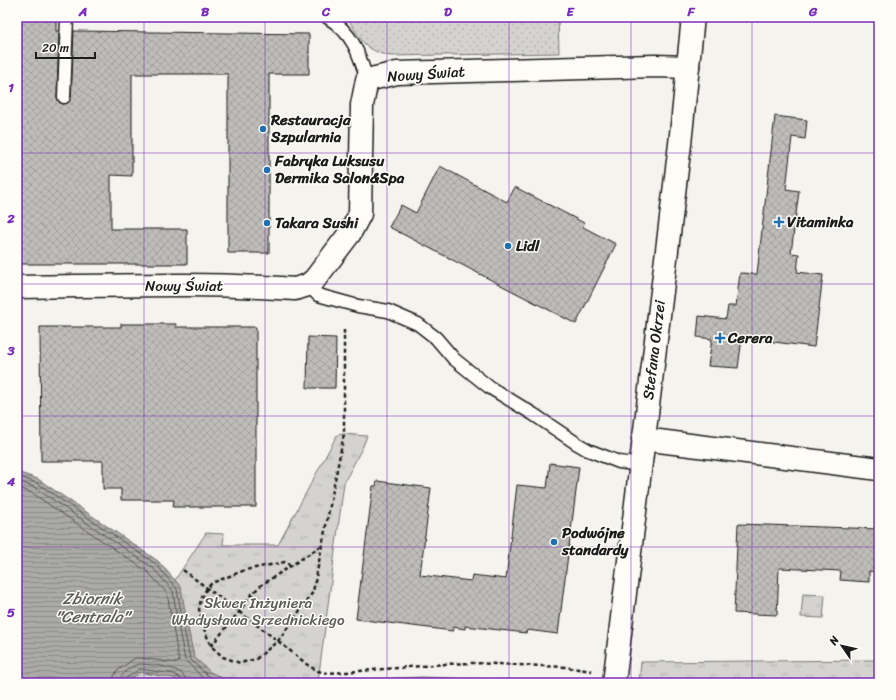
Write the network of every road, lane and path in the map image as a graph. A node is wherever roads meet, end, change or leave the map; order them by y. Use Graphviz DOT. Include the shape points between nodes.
graph roads {
  1 [pos="67,17"];
  2 [pos="327,17"];
  3 [pos="692,17"];
  4 [pos="688,67"];
  5 [pos="366,80"];
  6 [pos="64,97"];
  7 [pos="308,285"];
  8 [pos="17,287"];
  9 [pos="344,330"];
  10 [pos="643,439"];
  11 [pos="640,465"];
  12 [pos="879,469"];
  13 [pos="322,546"];
  14 [pos="291,566"];
  15 [pos="183,570"];
  16 [pos="207,588"];
  17 [pos="239,612"];
  18 [pos="278,641"];
  19 [pos="211,646"];
  20 [pos="592,671"];
  21 [pos="591,678"];
  22 [pos="614,679"];
  23 [pos="590,683"];
  1 -- 6 [label="lane"];
  2 -- 5 [label="lane" via="340,25 358,51"];
  3 -- 4 [label="street, Stefana Okrzei"];
  4 -- 5 [label="street, Nowy Świat" via="397,73"];
  4 -- 10 [label="street, Stefana Okrzei"];
  5 -- 7 [label="street, Nowy Świat" via="362,105 360,214 350,233"];
  7 -- 8 [label="street, Nowy Świat" via="295,289 249,286"];
  7 -- 11 [label="lane" via="318,295 388,311 418,324 489,387 576,443 620,462"];
  9 -- 13 [label="path" via="344,434"];
  10 -- 11 [label="street, Stefana Okrzei"];
  10 -- 12 [label="street"];
  11 -- 22 [label="street, Stefana Okrzei"];
  13 -- 14 [label="path"];
  13 -- 18 [label="path" via="313,592"];
  14 -- 16 [label="path" via="285,562 246,570 212,583"];
  14 -- 17 [label="path" via="260,586"];
  15 -- 16 [label="path"];
  16 -- 17 [label="path"];
  16 -- 19 [label="path" via="201,598 199,609"];
  17 -- 18 [label="path"];
  17 -- 19 [label="path"];
  18 -- 19 [label="path" via="256,659 240,663 223,657"];
  18 -- 20 [label="path" via="309,666 327,673 474,663 565,667"];
  21 -- 23 [label="path"];
}
